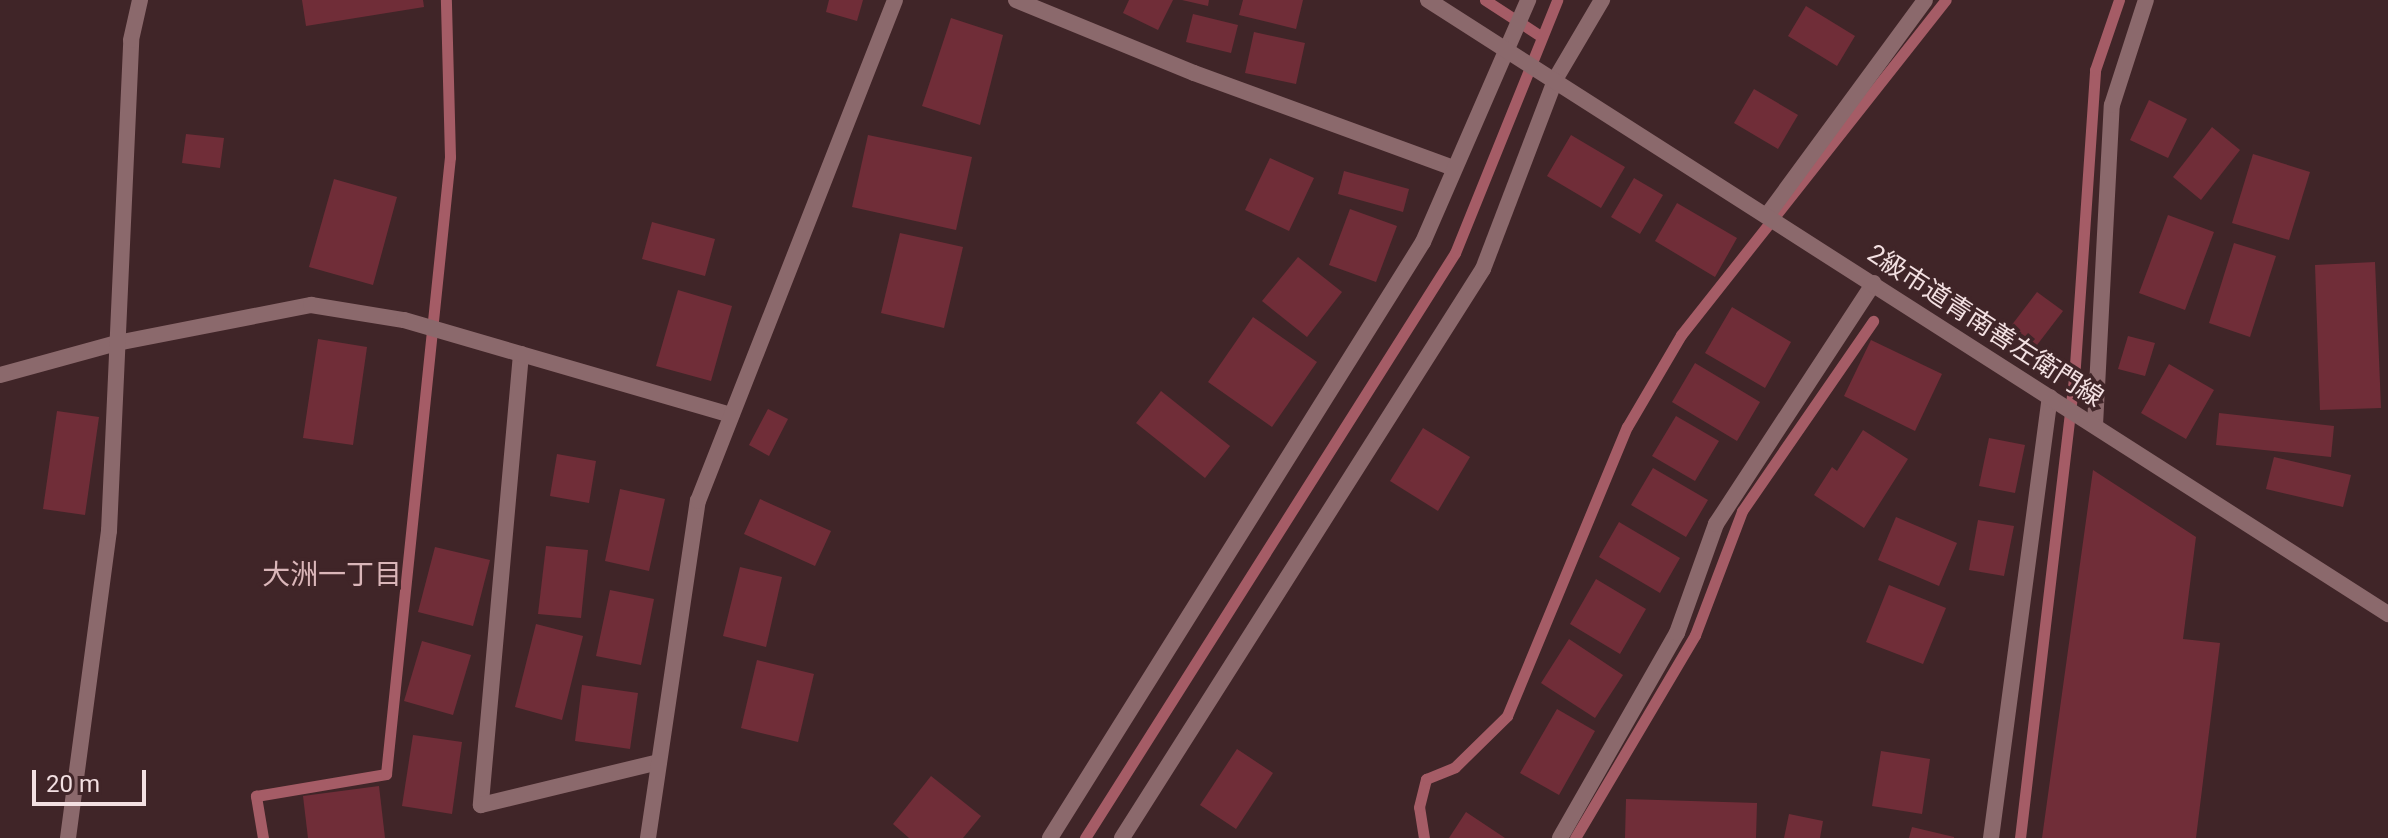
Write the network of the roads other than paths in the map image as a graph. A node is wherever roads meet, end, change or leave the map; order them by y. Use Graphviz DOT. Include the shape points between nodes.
graph roads {
  1 [pos="140,0"];
  2 [pos="895,0"];
  3 [pos="1016,0"];
  4 [pos="1428,0"];
  5 [pos="1528,0"];
  6 [pos="1602,0"];
  7 [pos="1925,0"];
  8 [pos="2146,0"];
  9 [pos="1504,50"];
  10 [pos="1554,77"];
  11 [pos="1454,168"];
  12 [pos="1768,214"];
  13 [pos="1874,283"];
  14 [pos="117,343"];
  15 [pos="521,354"];
  16 [pos="0,375"];
  17 [pos="2050,397"];
  18 [pos="731,415"];
  19 [pos="2095,425"];
  20 [pos="2388,614"];
  21 [pos="659,762"];
  22 [pos="68,838"];
  23 [pos="648,838"];
  24 [pos="1050,838"];
  25 [pos="1122,838"];
  26 [pos="1560,838"];
  27 [pos="1991,838"];
  1 -- 14 [label="street" via="131,40"];
  2 -- 18 [label="street"];
  3 -- 11 [label="street" via="1194,73"];
  4 -- 9 [label="street"];
  5 -- 9 [label="street"];
  6 -- 10 [label="street"];
  7 -- 12 [label="street"];
  8 -- 19 [label="street" via="2112,105"];
  9 -- 10 [label="street, 2級市道青南善左衛門線"];
  9 -- 11 [label="street"];
  10 -- 12 [label="street, 2級市道青南善左衛門線"];
  10 -- 25 [label="street" via="1483,269"];
  11 -- 24 [label="street" via="1423,242"];
  12 -- 13 [label="street, 2級市道青南善左衛門線"];
  13 -- 17 [label="street, 2級市道青南善左衛門線"];
  13 -- 26 [label="street" via="1716,524 1677,633"];
  14 -- 15 [label="street" via="311,305 404,320"];
  14 -- 16 [label="street"];
  14 -- 22 [label="street" via="109,531"];
  15 -- 18 [label="street"];
  15 -- 21 [label="street" via="481,805"];
  17 -- 19 [label="street, 2級市道青南善左衛門線"];
  17 -- 27 [label="street"];
  18 -- 21 [label="street" via="698,501"];
  19 -- 20 [label="street, 2級市道青南善左衛門線"];
  21 -- 23 [label="street"];
}
